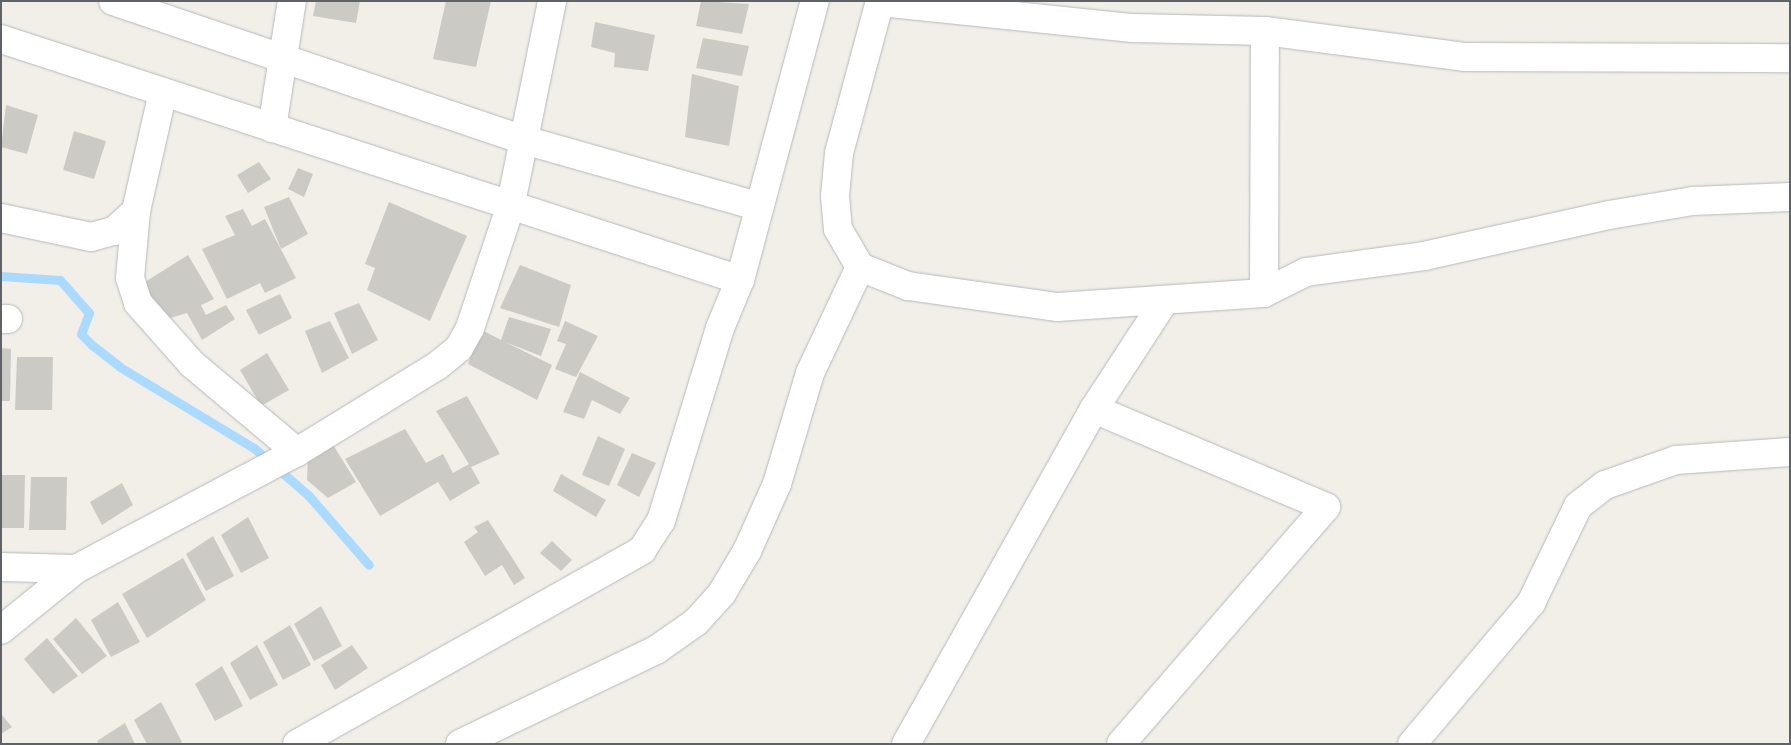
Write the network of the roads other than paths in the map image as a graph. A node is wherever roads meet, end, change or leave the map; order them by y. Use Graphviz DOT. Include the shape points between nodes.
graph roads {
  1 [pos="113,1"];
  2 [pos="292,1"];
  3 [pos="552,1"];
  4 [pos="815,1"];
  5 [pos="880,2"];
  6 [pos="1264,31"];
  7 [pos="1,39"];
  8 [pos="283,56"];
  9 [pos="1790,58"];
  10 [pos="163,92"];
  11 [pos="272,128"];
  12 [pos="524,140"];
  13 [pos="1790,197"];
  14 [pos="760,206"];
  15 [pos="510,208"];
  16 [pos="136,211"];
  17 [pos="1,218"];
  18 [pos="860,267"];
  19 [pos="740,280"];
  20 [pos="1264,293"];
  21 [pos="1165,300"];
  22 [pos="1094,409"];
  23 [pos="297,452"];
  24 [pos="1790,452"];
  25 [pos="1,567"];
  26 [pos="76,569"];
  27 [pos="1,630"];
  28 [pos="511,732"];
  29 [pos="297,744"];
  30 [pos="460,744"];
  31 [pos="906,744"];
  32 [pos="1121,744"];
  33 [pos="1412,744"];
  1 -- 8 [label="street"];
  2 -- 8 [label="street"];
  3 -- 12 [label="street"];
  4 -- 14 [label="street"];
  5 -- 6 [label="street" via="1133,28"];
  5 -- 18 [label="street" via="839,153 835,196 838,229"];
  6 -- 9 [label="street" via="1464,57"];
  6 -- 20 [label="street"];
  7 -- 10 [label="street"];
  8 -- 11 [label="street"];
  8 -- 12 [label="street"];
  10 -- 11 [label="street"];
  10 -- 16 [label="street"];
  11 -- 15 [label="street"];
  12 -- 14 [label="street"];
  12 -- 15 [label="street"];
  13 -- 20 [label="street" via="1693,201 1609,215 1424,256 1306,272"];
  14 -- 19 [label="street"];
  15 -- 19 [label="street"];
  15 -- 23 [label="street" via="470,328 458,348 437,366"];
  16 -- 17 [label="street" via="114,230 91,237"];
  16 -- 23 [label="street" via="130,278 138,303 192,364"];
  18 -- 21 [label="street" via="908,286 1058,307"];
  18 -- 28 [label="street" via="810,373 777,484 747,551 722,593 696,622 656,650"];
  19 -- 29 [label="street" via="720,328 660,522 642,550"];
  20 -- 21 [label="street"];
  21 -- 22 [label="street"];
  22 -- 31 [label="street"];
  22 -- 32 [label="street" via="1326,507"];
  23 -- 26 [label="street"];
  24 -- 33 [label="street" via="1676,460 1605,484 1578,506 1532,603"];
  25 -- 26 [label="street"];
  26 -- 27 [label="street"];
  28 -- 30 [label="street"];
}
